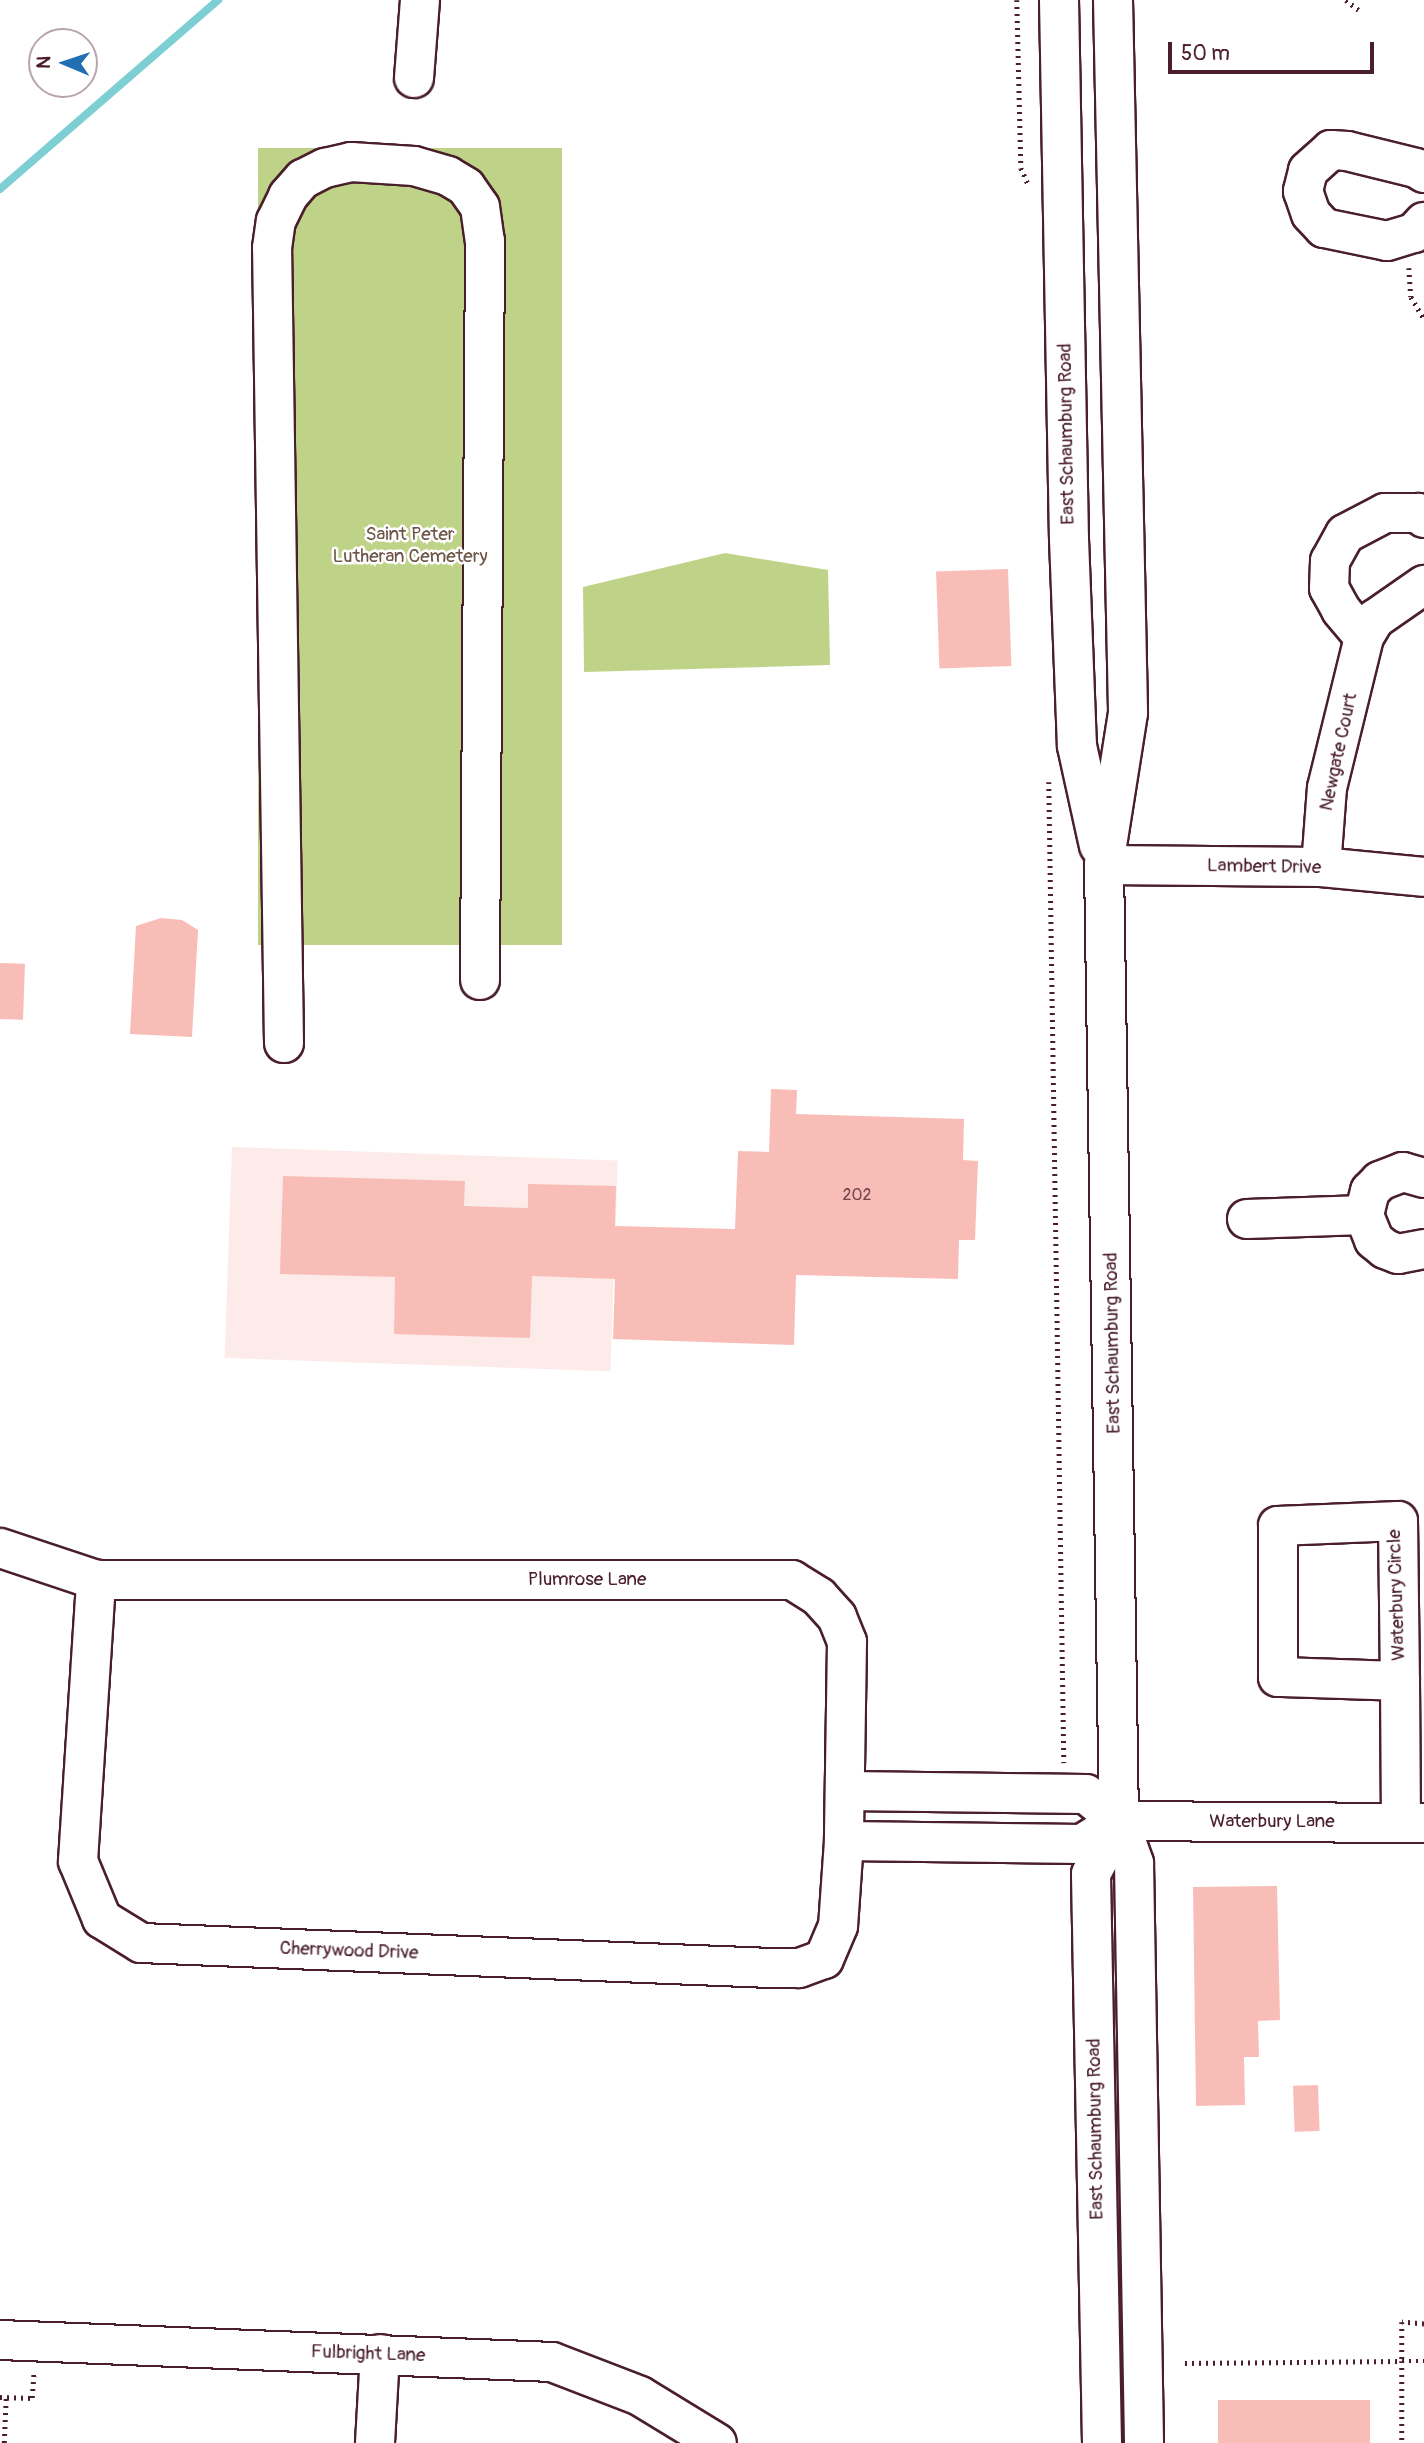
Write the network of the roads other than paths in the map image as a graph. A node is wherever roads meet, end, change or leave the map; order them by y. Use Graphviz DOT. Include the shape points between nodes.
graph roads {
  1 [pos="421,0"];
  2 [pos="1059,0"];
  3 [pos="1113,0"];
  4 [pos="414,78"];
  5 [pos="1424,173"];
  6 [pos="1415,228"];
  7 [pos="1424,518"];
  8 [pos="1424,585"];
  9 [pos="1364,637"];
  10 [pos="1104,864"];
  11 [pos="1321,867"];
  12 [pos="1424,877"];
  13 [pos="480,980"];
  14 [pos="284,1043"];
  15 [pos="1424,1178"];
  16 [pos="1364,1215"];
  17 [pos="1247,1219"];
  18 [pos="1424,1249"];
  19 [pos="0,1548"];
  20 [pos="96,1580"];
  21 [pos="1400,1681"];
  22 [pos="846,1791"];
  23 [pos="1119,1821"];
  24 [pos="1412,1823"];
  25 [pos="844,1841"];
  26 [pos="0,2340"];
  27 [pos="380,2354"];
  28 [pos="375,2443"];
  29 [pos="717,2443"];
  30 [pos="1102,2443"];
  31 [pos="1144,2443"];
  1 -- 4 [label="street"];
  2 -- 10 [label="street, East Schaumburg Road" via="1077,746"];
  3 -- 10 [label="street, East Schaumburg Road" via="1128,713"];
  5 -- 6 [label="street" via="1331,150 1308,171 1303,191 1311,214 1324,228 1387,241"];
  7 -- 9 [label="street" via="1418,513 1385,513 1345,534 1330,561 1329,588"];
  8 -- 9 [label="street, Newgate Court" via="1375,619"];
  9 -- 11 [label="street, Newgate Court" via="1327,788"];
  10 -- 11 [label="street, Lambert Drive"];
  10 -- 23 [label="street, East Schaumburg Road"];
  11 -- 12 [label="street, Lambert Drive"];
  13 -- 14 [label="street" via="485,241 480,207 466,187 448,176 414,166 351,162 303,179 276,221 272,247"];
  15 -- 16 [label="street" via="1403,1172 1380,1181 1370,1191"];
  16 -- 17 [label="street"];
  16 -- 18 [label="street" via="1374,1240 1385,1249 1398,1254"];
  19 -- 20 [label="street, Plumrose Lane"];
  20 -- 22 [label="street, Plumrose Lane" via="792,1580 838,1616 847,1643"];
  20 -- 25 [label="street, Cherrywood Drive" via="78,1861 103,1919 141,1943 799,1968 824,1959 838,1926"];
  21 -- 21 [label="street, Waterbury Circle" via="1398,1521 1278,1526 1278,1677"];
  21 -- 24 [label="street, Waterbury Circle"];
  22 -- 23 [label="street" via="1086,1794"];
  22 -- 25 [label="street, Plumrose Lane"];
  23 -- 24 [label="street, Waterbury Lane"];
  23 -- 25 [label="street" via="1082,1844"];
  23 -- 30 [label="street, East Schaumburg Road" via="1091,1874"];
  23 -- 31 [label="street, East Schaumburg Road" via="1134,1863"];
  26 -- 27 [label="street, Fulbright Lane"];
  27 -- 28 [label="street"];
  27 -- 29 [label="street, Fulbright Lane" via="552,2362 640,2396"];
}
